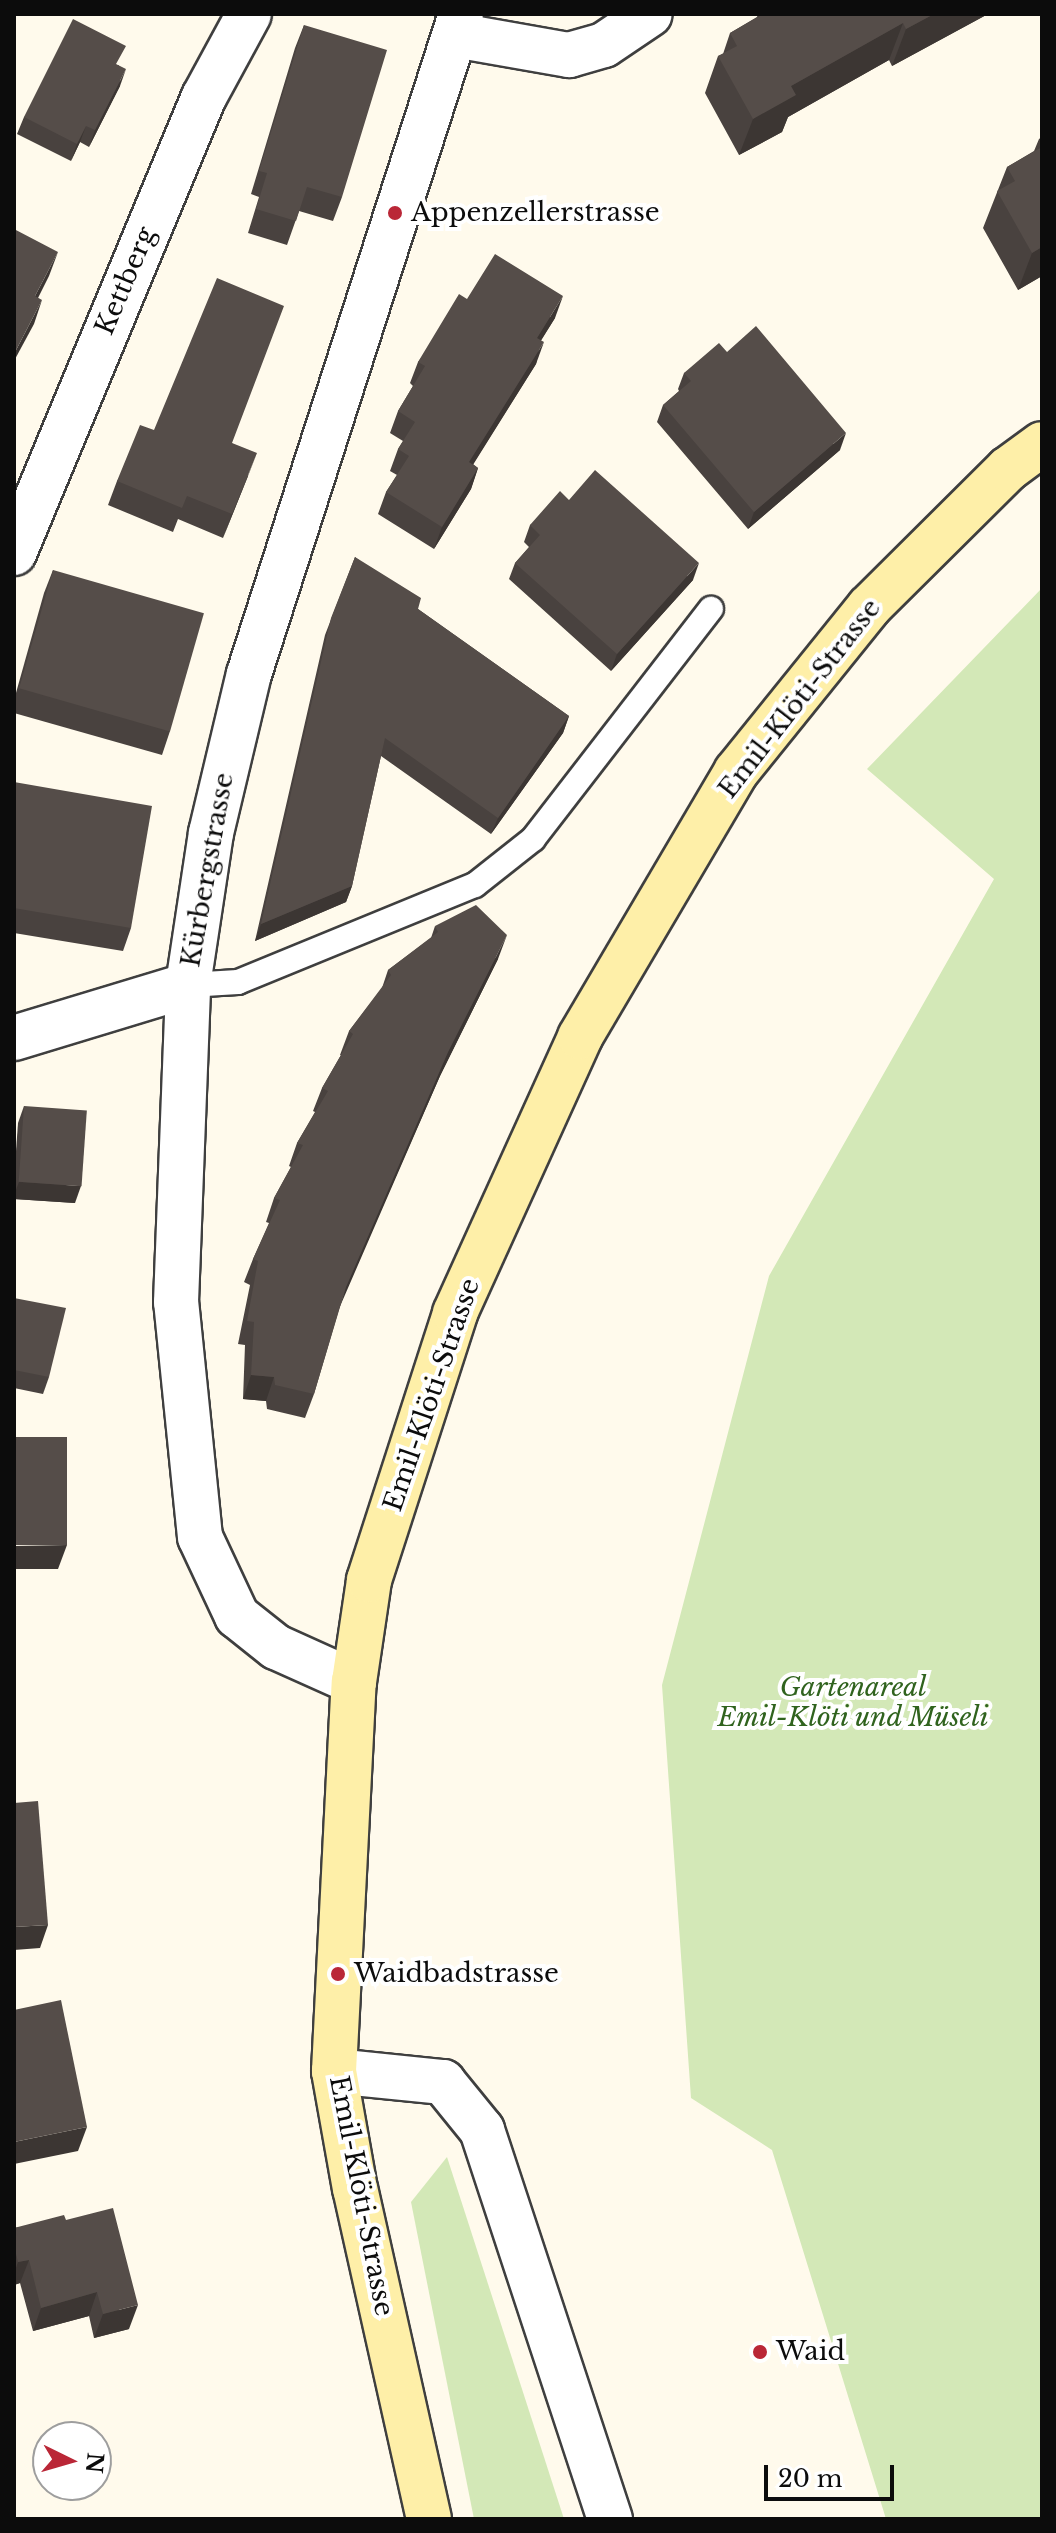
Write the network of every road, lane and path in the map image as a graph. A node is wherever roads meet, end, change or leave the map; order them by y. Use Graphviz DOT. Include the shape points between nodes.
graph roads {
  1 [pos="249,14"];
  2 [pos="650,14"];
  3 [pos="458,25"];
  4 [pos="1042,444"];
  5 [pos="14,553"];
  6 [pos="711,609"];
  7 [pos="188,985"];
  8 [pos="14,1038"];
  9 [pos="354,1682"];
  10 [pos="334,2071"];
  11 [pos="429,2519"];
  12 [pos="610,2519"];
  1 -- 5 [label="street, Kettberg" via="204,97"];
  2 -- 3 [label="street" via="604,45 569,55"];
  3 -- 7 [label="street, Kürbergstrasse" via="249,674 211,833"];
  4 -- 9 [label="street, Emil-Klöti-Strasse" via="1008,469 869,607 736,772 580,1037 455,1313 369,1580"];
  6 -- 7 [label="lane" via="533,839 475,885 238,982"];
  7 -- 8 [label="street"];
  7 -- 9 [label="street, Kürbergstrasse" via="176,1302 200,1537 237,1616 276,1647"];
  9 -- 10 [label="street, Emil-Klöti-Strasse"];
  10 -- 11 [label="street, Emil-Klöti-Strasse"];
  10 -- 12 [label="street" via="443,2082 482,2130"];
}
